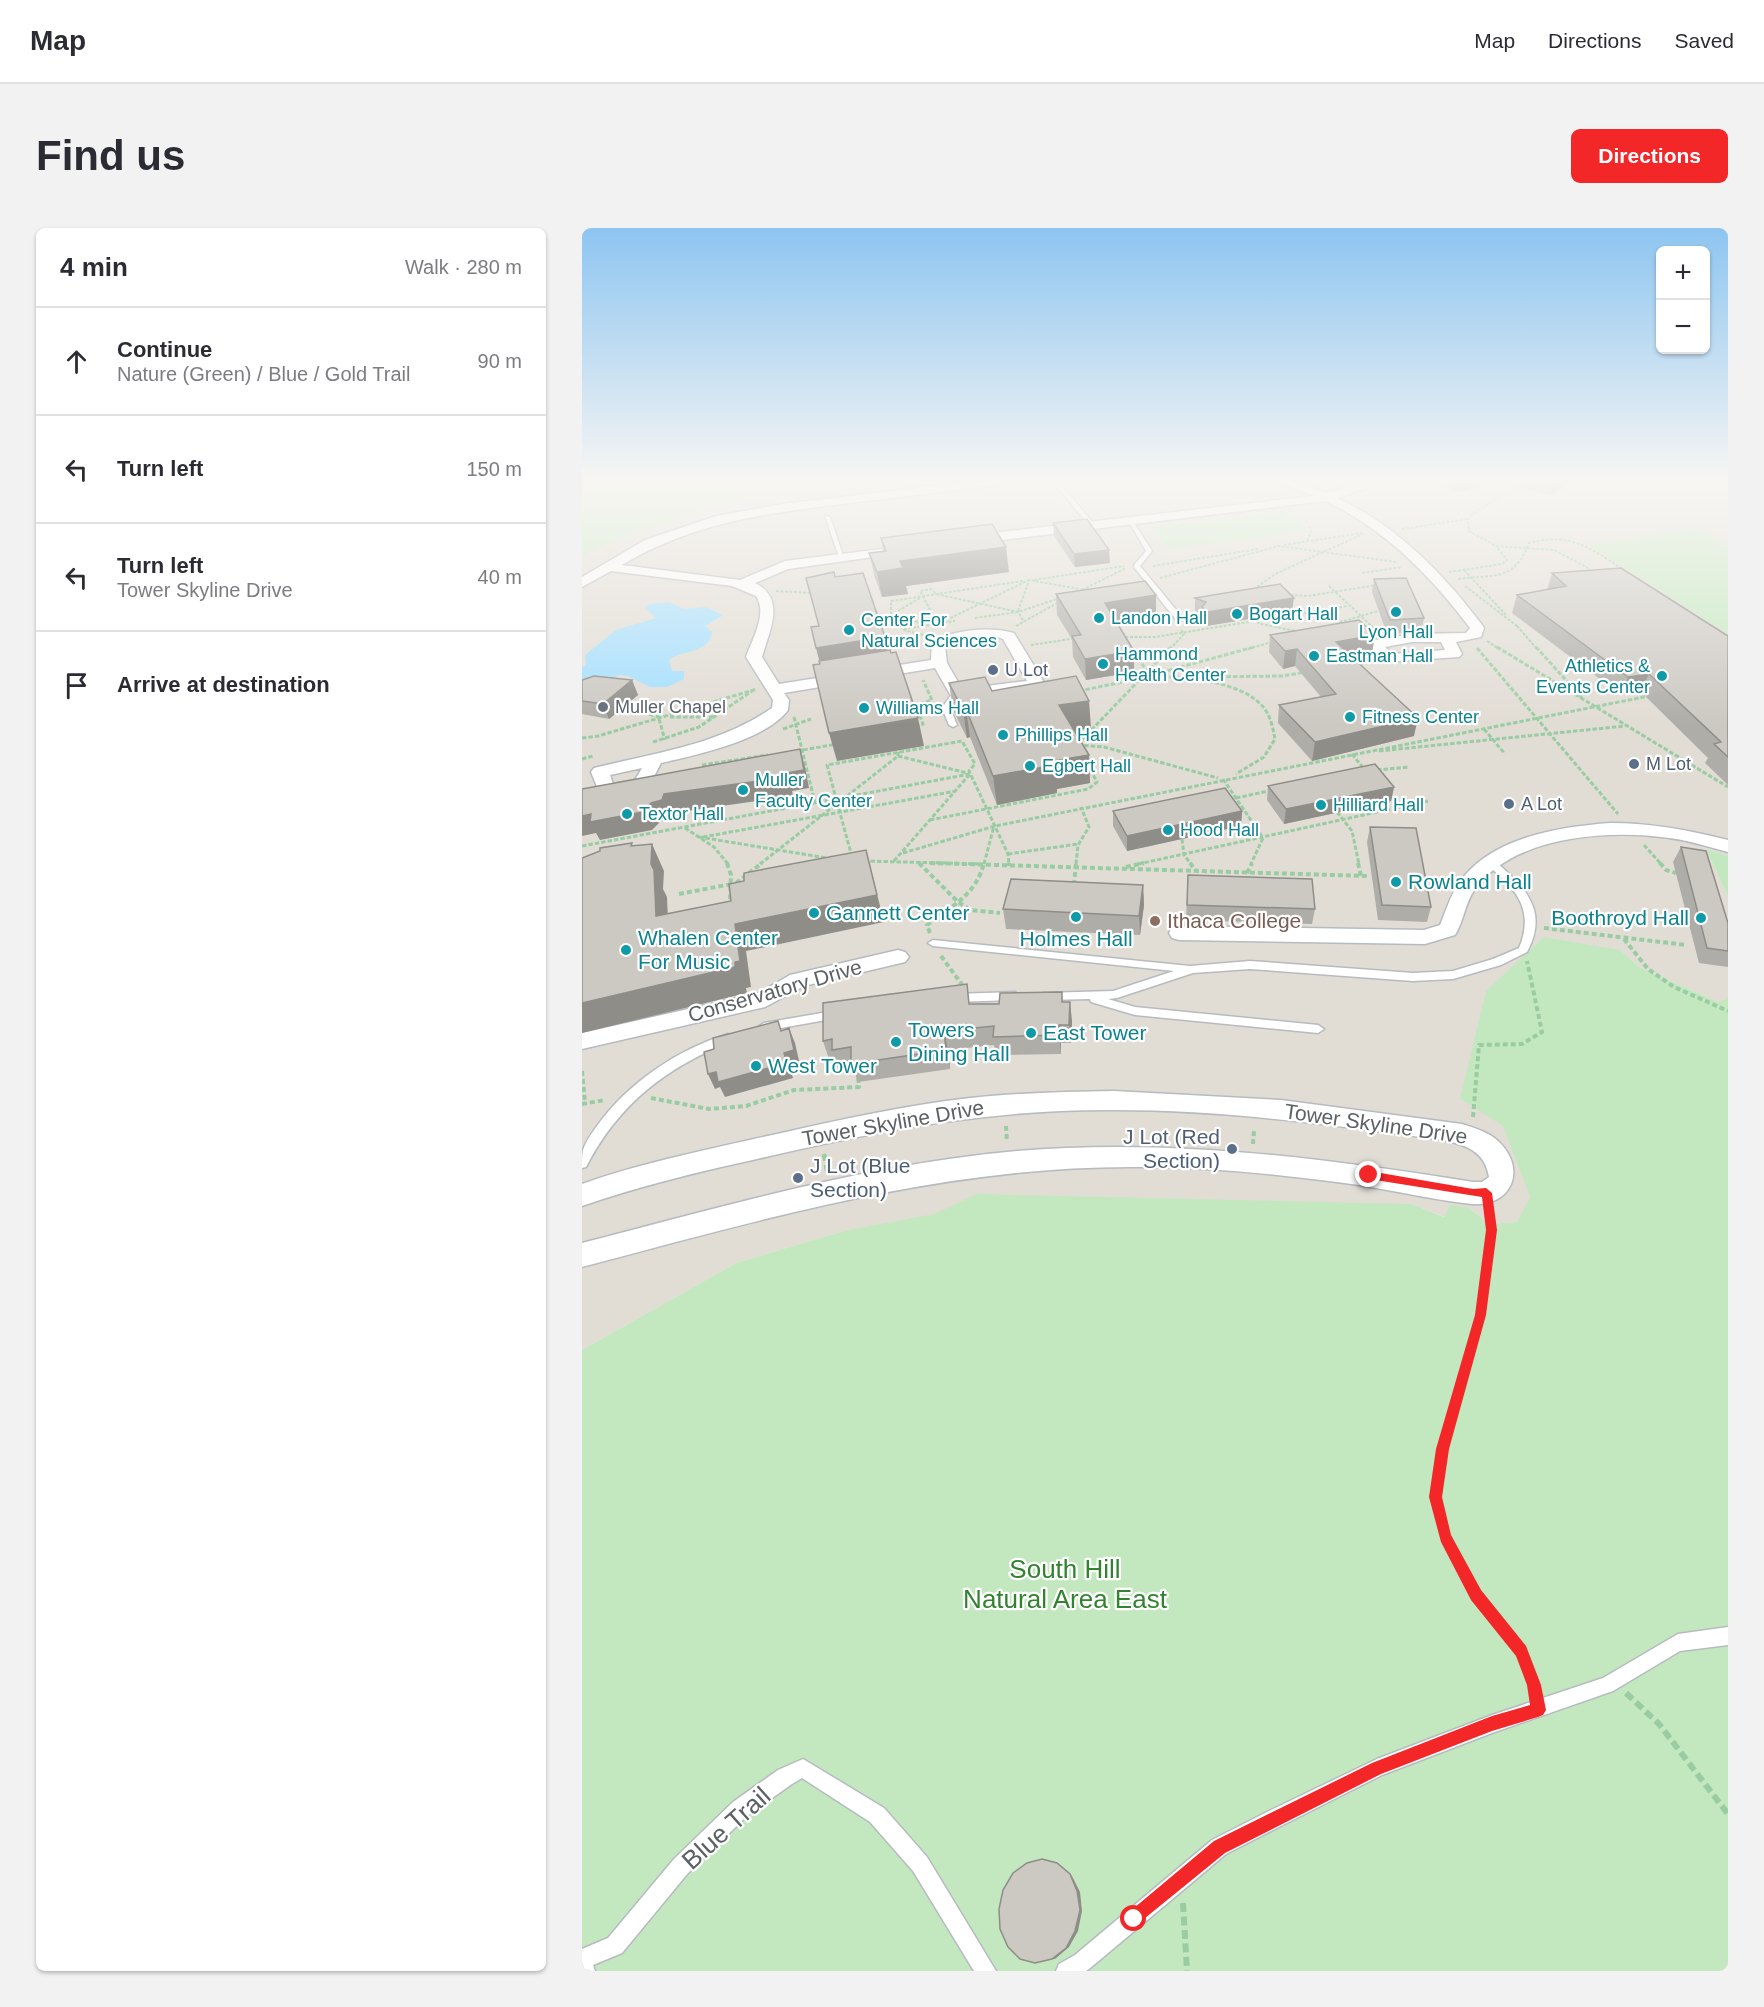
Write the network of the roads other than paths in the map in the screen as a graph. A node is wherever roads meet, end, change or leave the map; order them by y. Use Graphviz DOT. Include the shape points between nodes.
graph roads {
  1 [pos="617,562"];
  2 [pos="808,562"];
  3 [pos="1138,562"];
  4 [pos="1417,562"];
  5 [pos="608,567"];
  6 [pos="582,583"];
  7 [pos="740,585"];
  8 [pos="582,595"];
  9 [pos="1199,616"];
  10 [pos="1447,638"];
  11 [pos="939,663"];
  12 [pos="766,688"];
  13 [pos="957,693"];
  14 [pos="953,725"];
  15 [pos="654,761"];
  16 [pos="1728,846"];
  17 [pos="1490,863"];
  18 [pos="1179,933"];
  19 [pos="933,943"];
  20 [pos="898,957"];
  21 [pos="1192,969"];
  22 [pos="1082,996"];
  23 [pos="939,1000"];
  24 [pos="848,1013"];
  25 [pos="1318,1029"];
  26 [pos="582,1041"];
  27 [pos="582,1163"];
  28 [pos="582,1195"];
  29 [pos="582,1255"];
  30 [pos="1728,1636"];
  31 [pos="582,1959"];
  32 [pos="986,1971"];
  33 [pos="1066,1971"];
  1 -- 5 [label="street"];
  2 -- 7 [label="street" via="785,566"];
  3 -- 9 [label="lane" via="1138,568 1180,619"];
  4 -- 10 [label="street" via="1477,628 1471,636"];
  5 -- 6 [label="street"];
  5 -- 7 [label="street"];
  5 -- 8 [label="street"];
  7 -- 12 [label="street" via="760,592 767,602 769,615 754,657"];
  10 -- 10 [label="street" via="1454,654 1389,659 1374,644"];
  11 -- 12 [label="street"];
  11 -- 13 [label="street"];
  11 -- 13 [label="street" via="937,644 945,637 995,632 1009,636 1037,684"];
  12 -- 15 [label="street" via="781,700 780,710 765,723"];
  13 -- 14 [label="lane" via="946,708"];
  16 -- 17 [label="street" via="1659,831 1609,829 1535,842"];
  17 -- 18 [label="street" via="1466,886 1448,930 1425,937"];
  17 -- 21 [label="lane" via="1511,879 1524,899 1532,925 1523,950 1497,963 1453,975 1413,977 1250,965"];
  19 -- 21 [label="lane"];
  20 -- 26 [label="street, Conservatory Drive" via="798,980 765,999"];
  21 -- 22 [label="lane" via="1113,996"];
  22 -- 23 [label="lane"];
  22 -- 25 [label="lane" via="1135,1011"];
  24 -- 27 [label="lane" via="746,1032 709,1045 676,1063 633,1095 590,1146"];
  28 -- 29 [label="street, Tower Skyline Drive" via="699,1162 892,1119 1010,1104 1122,1101 1252,1107 1368,1120 1471,1136 1488,1144 1503,1168 1502,1180 1486,1193 1271,1163 1114,1156 1018,1161 926,1173 845,1190"];
  30 -- 33 [label="lane" via="1678,1643 1606,1685 1377,1768 1220,1847 1082,1962"];
  31 -- 32 [label="lane, Blue Trail" via="615,1946 681,1866 740,1809 803,1768 877,1815 920,1864"];
}
